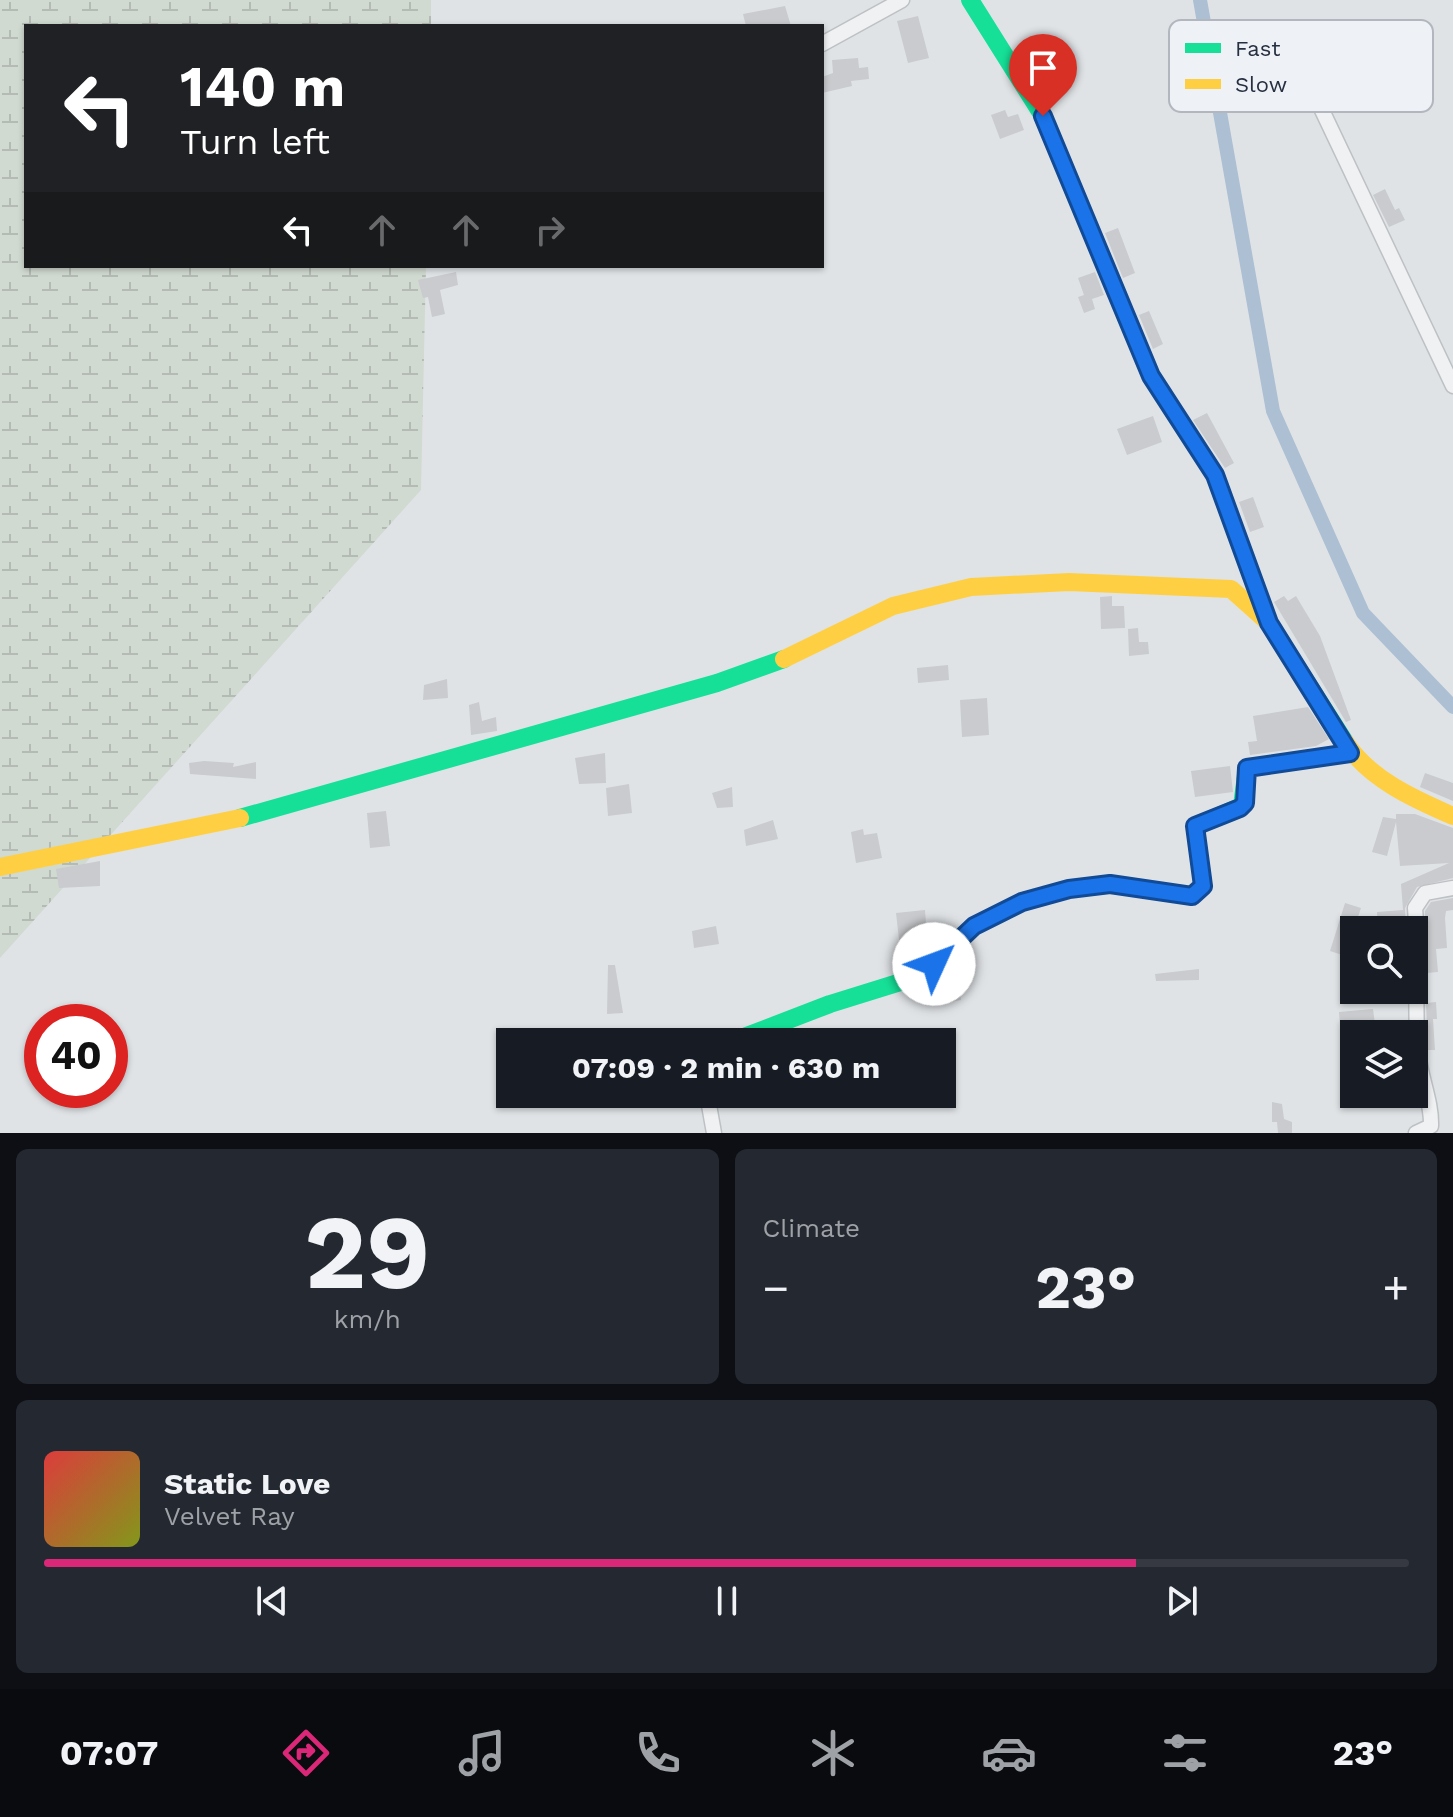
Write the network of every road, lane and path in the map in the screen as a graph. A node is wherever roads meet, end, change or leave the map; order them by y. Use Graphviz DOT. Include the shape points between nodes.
graph roads {
  1 [pos="902,0"];
  2 [pos="970,0"];
  3 [pos="824,43"];
  4 [pos="1323,112"];
  5 [pos="1453,386"];
  6 [pos="1269,623"];
  7 [pos="1350,753"];
  8 [pos="1453,816"];
  9 [pos="0,867"];
  10 [pos="1453,888"];
  11 [pos="767,1028"];
  12 [pos="710,1108"];
  13 [pos="1422,1132"];
  14 [pos="714,1133"];
  1 -- 3 [label="street"];
  2 -- 6 [label="street" via="1043,116 1151,376 1215,475"];
  4 -- 5 [label="street"];
  6 -- 7 [label="street"];
  6 -- 9 [label="street" via="1231,589 1069,582 971,587 893,606 806,651 717,683 292,806"];
  7 -- 8 [label="street" via="1419,801"];
  7 -- 11 [label="street" via="1247,768 1245,803 1195,826 1203,886 1192,896 1110,884 1022,902 974,926 920,976"];
  10 -- 13 [label="street" via="1425,893 1415,908 1418,1047 1431,1118 1431,1126"];
  12 -- 14 [label="street"];
}
